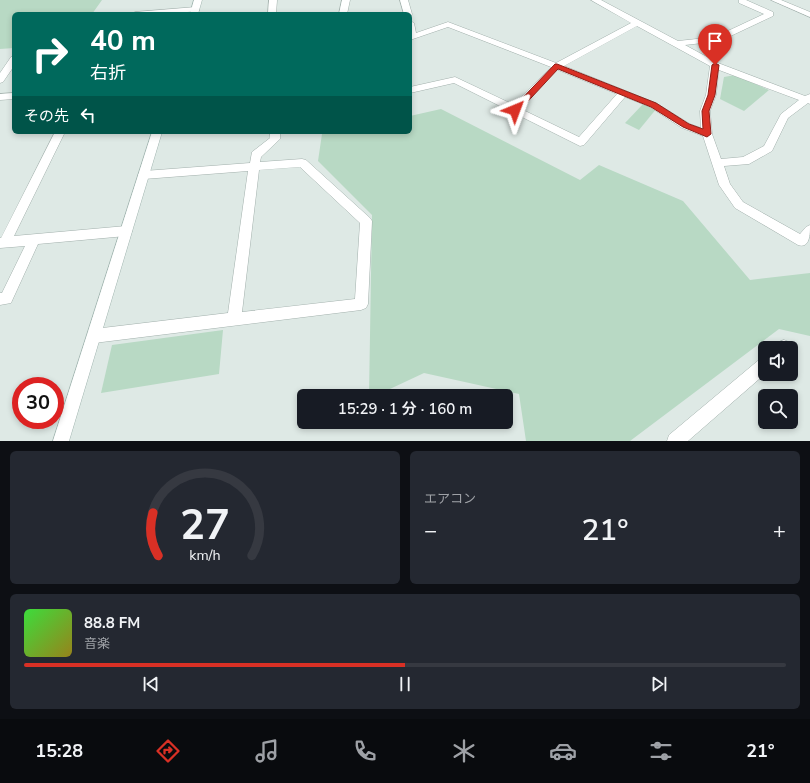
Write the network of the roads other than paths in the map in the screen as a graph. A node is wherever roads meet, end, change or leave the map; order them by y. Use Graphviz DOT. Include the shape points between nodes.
graph roads {
  1 [pos="198,0"];
  2 [pos="273,0"];
  3 [pos="346,0"];
  4 [pos="404,0"];
  5 [pos="595,0"];
  6 [pos="742,0"];
  7 [pos="775,0"];
  8 [pos="195,11"];
  9 [pos="175,12"];
  10 [pos="272,12"];
  11 [pos="343,12"];
  12 [pos="407,12"];
  13 [pos="810,15"];
  14 [pos="638,22"];
  15 [pos="412,37"];
  16 [pos="677,44"];
  17 [pos="12,62"];
  18 [pos="715,65"];
  19 [pos="557,66"];
  20 [pos="0,80"];
  21 [pos="412,90"];
  22 [pos="623,93"];
  23 [pos="12,96"];
  24 [pos="0,97"];
  25 [pos="808,99"];
  26 [pos="515,110"];
  27 [pos="59,134"];
  28 [pos="156,134"];
  29 [pos="275,134"];
  30 [pos="707,134"];
  31 [pos="717,163"];
  32 [pos="254,166"];
  33 [pos="144,175"];
  34 [pos="810,230"];
  35 [pos="126,231"];
  36 [pos="34,240"];
  37 [pos="2,243"];
  38 [pos="0,299"];
  39 [pos="234,319"];
  40 [pos="94,336"];
  41 [pos="758,370"];
  42 [pos="61,441"];
  43 [pos="675,441"];
  1 -- 8 [label="street"];
  2 -- 10 [label="street"];
  3 -- 11 [label="street"];
  4 -- 12 [label="street"];
  5 -- 14 [label="street"];
  6 -- 16 [label="street" via="770,14 717,40"];
  7 -- 13 [label="street"];
  8 -- 9 [label="street"];
  14 -- 16 [label="street"];
  14 -- 19 [label="street"];
  15 -- 19 [label="street" via="448,24"];
  16 -- 18 [label="street"];
  17 -- 20 [label="street"];
  18 -- 25 [label="street"];
  18 -- 30 [label="street" via="706,111"];
  19 -- 22 [label="street"];
  19 -- 26 [label="street"];
  21 -- 26 [label="street" via="455,80"];
  22 -- 26 [label="street" via="580,142"];
  22 -- 30 [label="street" via="653,105 686,126"];
  23 -- 24 [label="street"];
  25 -- 31 [label="street" via="784,116 768,148 745,161"];
  27 -- 37 [label="street"];
  28 -- 33 [label="street"];
  29 -- 32 [label="street" via="275,139 256,155"];
  30 -- 31 [label="street"];
  31 -- 34 [label="street" via="725,185 739,205 802,241"];
  32 -- 33 [label="street"];
  32 -- 39 [label="street"];
  32 -- 39 [label="street" via="302,163 366,221 361,304"];
  33 -- 35 [label="street"];
  35 -- 36 [label="street"];
  35 -- 40 [label="street"];
  36 -- 37 [label="street"];
  36 -- 38 [label="street" via="6,299"];
  39 -- 40 [label="street"];
  40 -- 42 [label="street"];
  41 -- 43 [label="street"];
}
